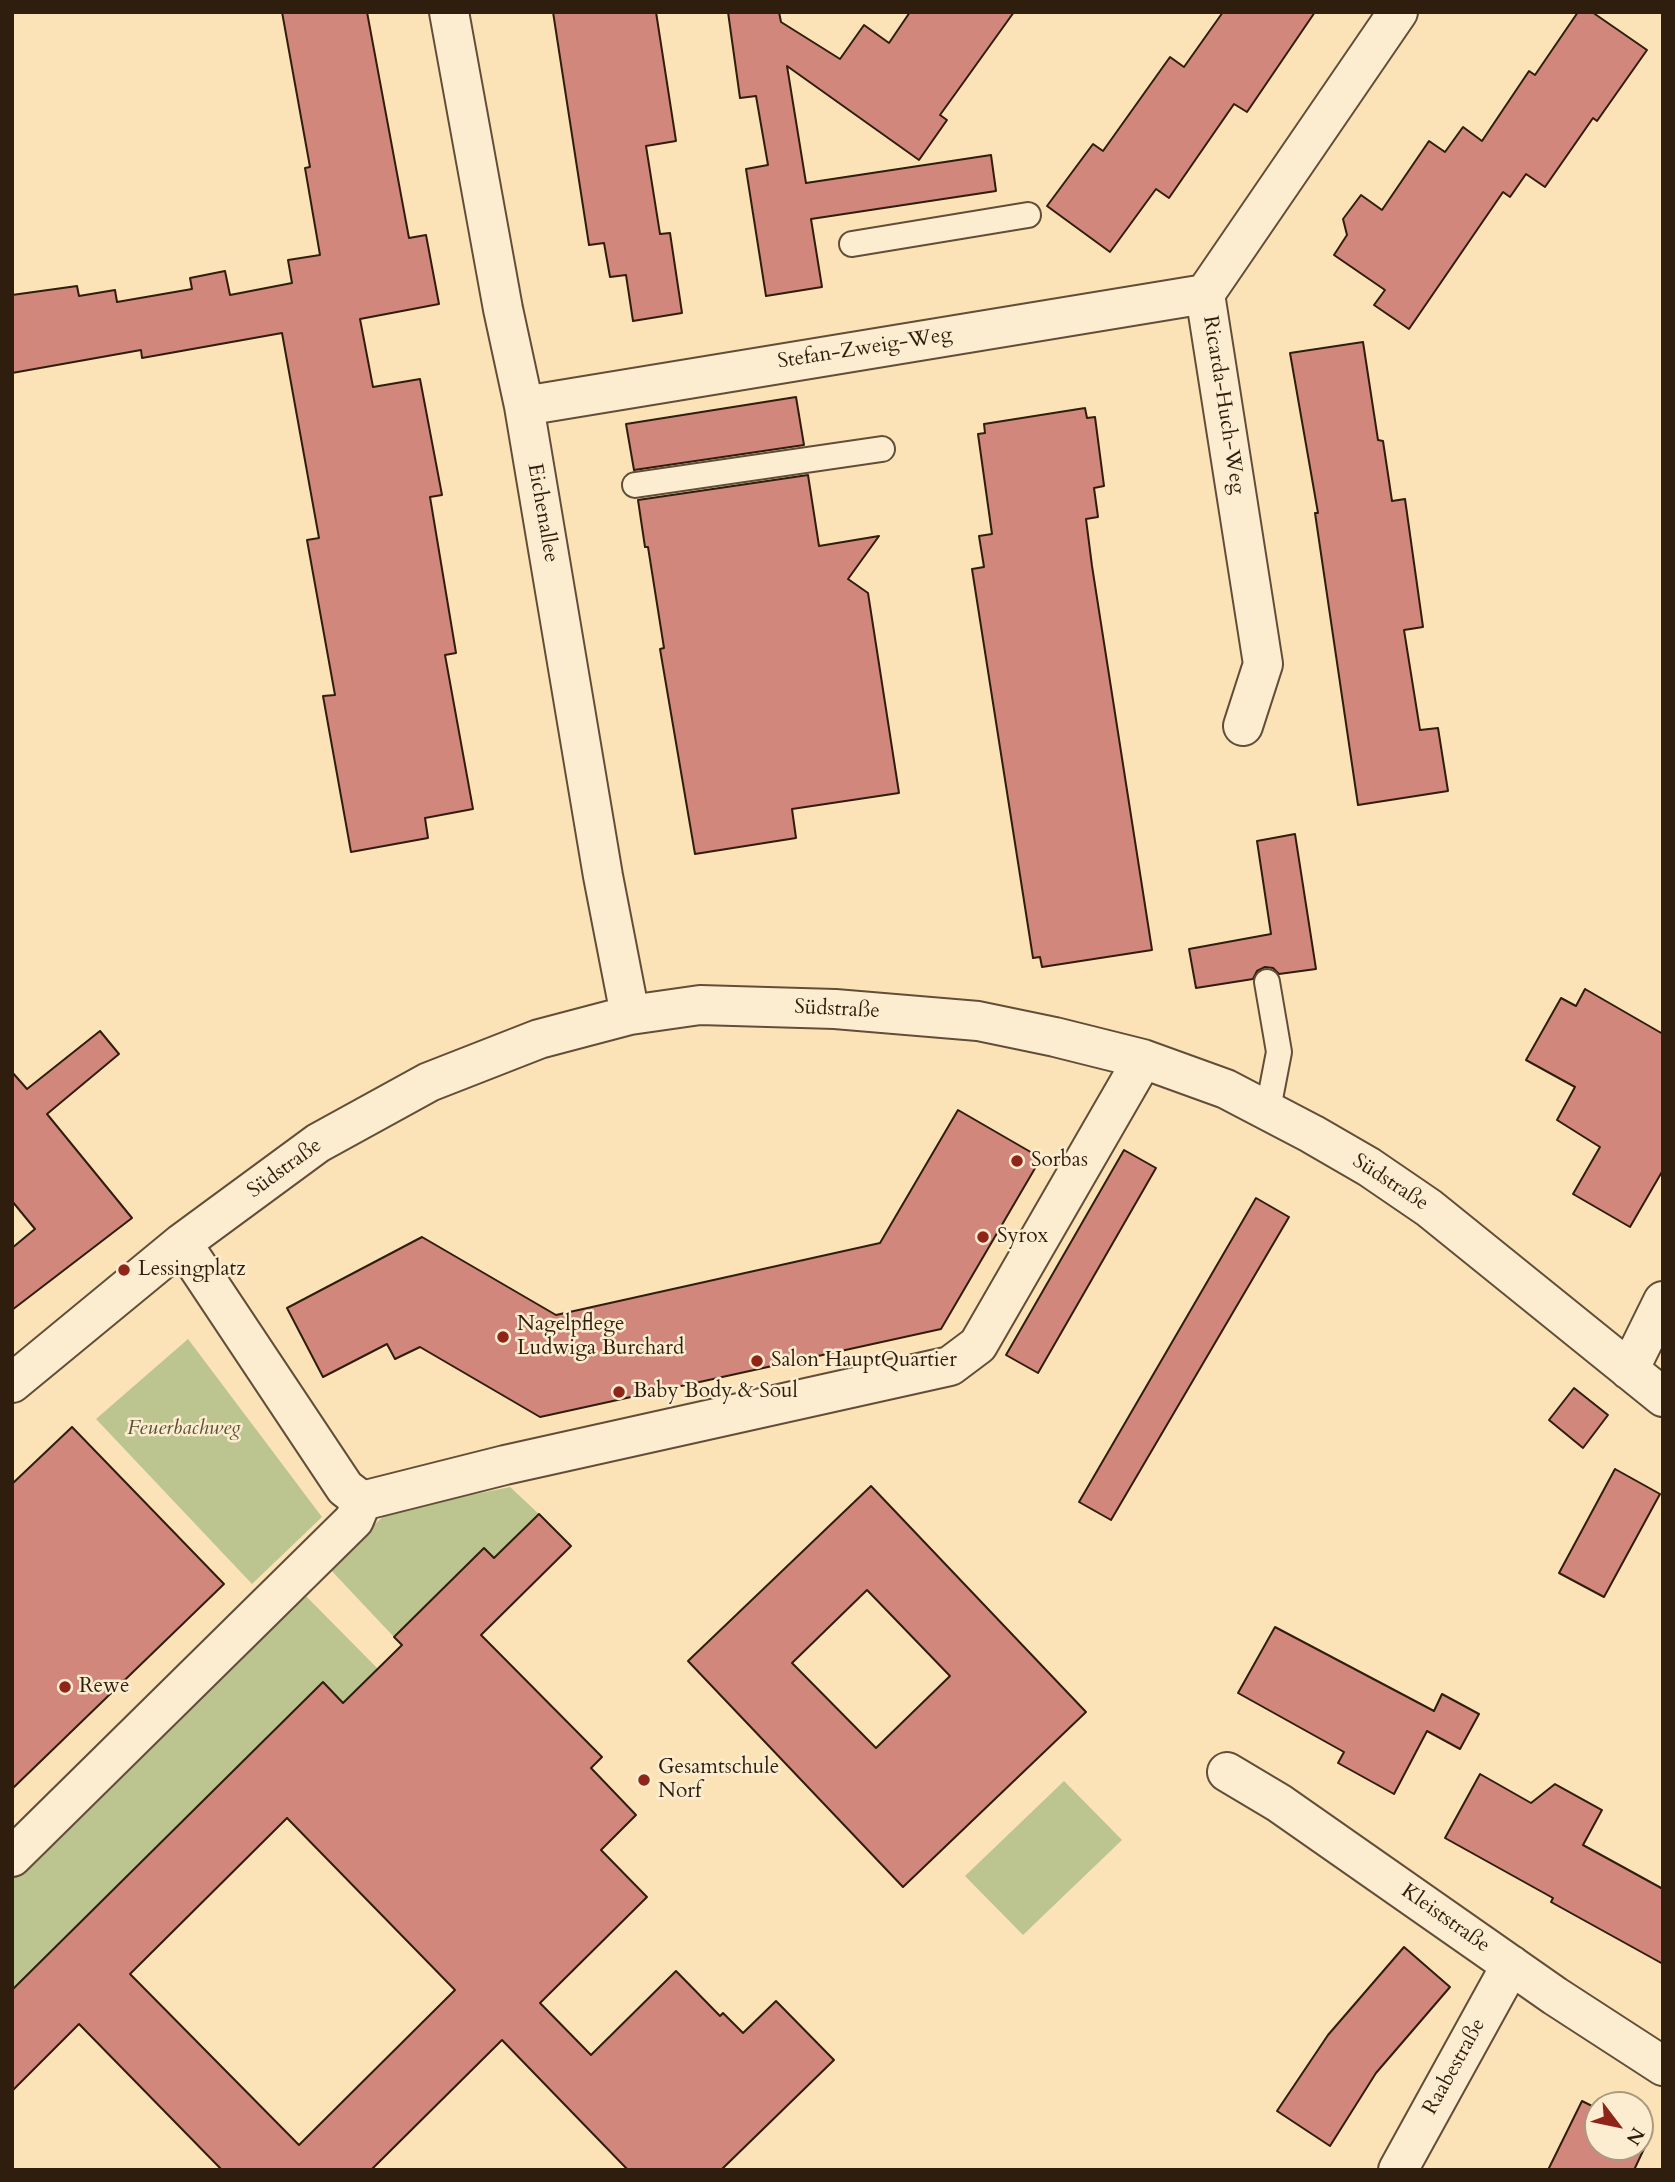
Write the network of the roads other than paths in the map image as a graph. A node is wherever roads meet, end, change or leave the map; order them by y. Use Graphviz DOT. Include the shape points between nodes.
graph roads {
  1 [pos="449,12"];
  2 [pos="1398,12"];
  3 [pos="1028,215"];
  4 [pos="852,244"];
  5 [pos="1205,293"];
  6 [pos="524,406"];
  7 [pos="882,449"];
  8 [pos="635,485"];
  9 [pos="1243,726"];
  10 [pos="1267,982"];
  11 [pos="630,1015"];
  12 [pos="1143,1059"];
  13 [pos="1268,1110"];
  14 [pos="182,1243"];
  15 [pos="1663,1301"];
  16 [pos="1629,1370"];
  17 [pos="14,1378"];
  18 [pos="1663,1397"];
  19 [pos="362,1501"];
  20 [pos="1227,1772"];
  21 [pos="12,1857"];
  22 [pos="1511,1965"];
  23 [pos="1663,2066"];
  24 [pos="1398,2170"];
  1 -- 6 [label="street, Eichenallee"];
  2 -- 5 [label="street, Ricarda-Huch-Weg"];
  3 -- 4 [label="lane"];
  5 -- 6 [label="street, Stefan-Zweig-Weg"];
  5 -- 9 [label="street, Ricarda-Huch-Weg" via="1263,664"];
  6 -- 11 [label="street, Eichenallee"];
  7 -- 8 [label="lane"];
  10 -- 13 [label="lane" via="1279,1052"];
  11 -- 12 [label="street, Südstraße" via="699,1005 962,1019"];
  11 -- 14 [label="street, Südstraße" via="539,1039 429,1082 318,1143"];
  12 -- 13 [label="street, Südstraße" via="1226,1089"];
  12 -- 19 [label="street" via="978,1345 950,1366"];
  13 -- 16 [label="street, Südstraße" via="1429,1208"];
  14 -- 17 [label="street, Südstraße"];
  14 -- 19 [label="street" via="345,1488"];
  15 -- 16 [label="street"];
  16 -- 18 [label="street, Südstraße"];
  19 -- 21 [label="street" via="354,1520"];
  20 -- 22 [label="street, Kleiststraße" via="1279,1803"];
  22 -- 23 [label="street, Kleiststraße"];
  22 -- 24 [label="street, Raabestraße"];
}
